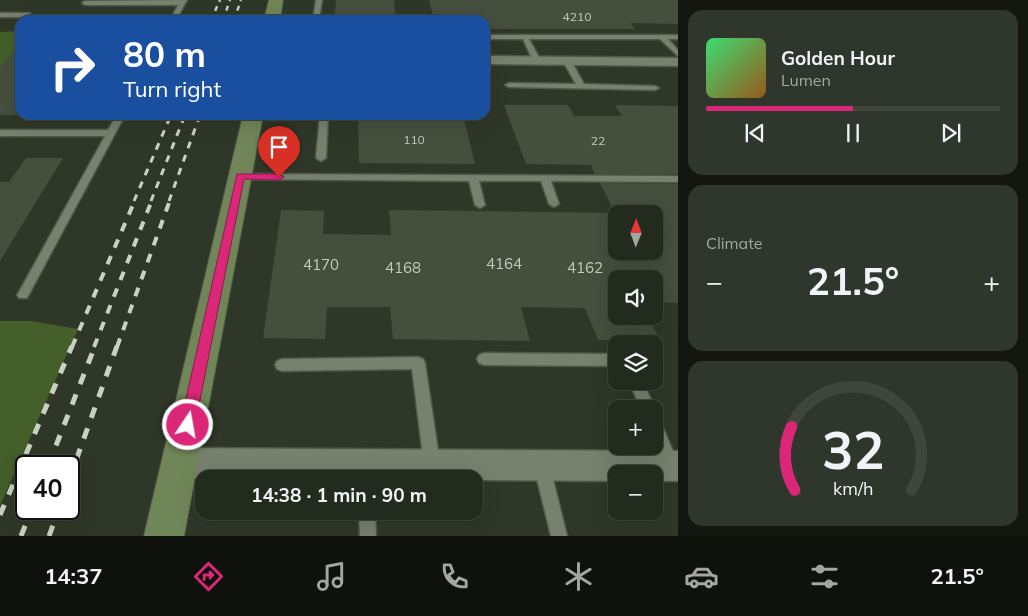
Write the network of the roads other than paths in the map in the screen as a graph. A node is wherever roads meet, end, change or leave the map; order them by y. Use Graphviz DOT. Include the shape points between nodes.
graph roads {
  1 [pos="276,0"];
  2 [pos="319,0"];
  3 [pos="183,2"];
  4 [pos="84,3"];
  5 [pos="0,15"];
  6 [pos="29,15"];
  7 [pos="176,15"];
  8 [pos="273,15"];
  9 [pos="317,15"];
  10 [pos="490,37"];
  11 [pos="525,37"];
  12 [pos="662,37"];
  13 [pos="678,37"];
  14 [pos="678,54"];
  15 [pos="490,60"];
  16 [pos="537,61"];
  17 [pos="567,61"];
  18 [pos="678,62"];
  19 [pos="509,85"];
  20 [pos="581,86"];
  21 [pos="655,88"];
  22 [pos="118,120"];
  23 [pos="252,120"];
  24 [pos="324,120"];
  25 [pos="0,133"];
  26 [pos="111,133"];
  27 [pos="322,158"];
  28 [pos="240,176"];
  29 [pos="473,178"];
  30 [pos="545,179"];
  31 [pos="678,179"];
  32 [pos="480,204"];
  33 [pos="554,204"];
  34 [pos="23,295"];
  35 [pos="484,359"];
  36 [pos="608,360"];
  37 [pos="282,365"];
  38 [pos="663,441"];
  39 [pos="180,463"];
  40 [pos="432,464"];
  41 [pos="541,465"];
  42 [pos="675,466"];
  43 [pos="343,470"];
  44 [pos="375,470"];
  45 [pos="367,520"];
  46 [pos="164,536"];
  47 [pos="368,536"];
  48 [pos="559,536"];
  1 -- 8 [label="street"];
  2 -- 9 [label="lane"];
  3 -- 4 [label="lane"];
  3 -- 7 [label="lane"];
  5 -- 6 [label="lane"];
  10 -- 11 [label="lane"];
  11 -- 12 [label="lane"];
  11 -- 16 [label="lane"];
  12 -- 13 [label="lane"];
  12 -- 14 [label="lane"];
  15 -- 16 [label="street"];
  16 -- 17 [label="street"];
  17 -- 18 [label="street"];
  17 -- 20 [label="lane"];
  19 -- 20 [label="lane"];
  20 -- 21 [label="lane"];
  22 -- 26 [label="lane"];
  23 -- 28 [label="street"];
  24 -- 27 [label="lane"];
  25 -- 26 [label="lane"];
  26 -- 34 [label="lane"];
  28 -- 29 [label="lane"];
  28 -- 39 [label="street"];
  29 -- 30 [label="lane"];
  29 -- 32 [label="lane"];
  30 -- 31 [label="lane"];
  30 -- 33 [label="lane"];
  35 -- 36 [label="lane"];
  37 -- 40 [label="lane" via="418,363"];
  38 -- 42 [label="lane"];
  39 -- 43 [label="street"];
  39 -- 46 [label="street"];
  40 -- 41 [label="street"];
  40 -- 44 [label="street"];
  41 -- 42 [label="street"];
  41 -- 48 [label="lane"];
  45 -- 47 [label="lane"];
}
